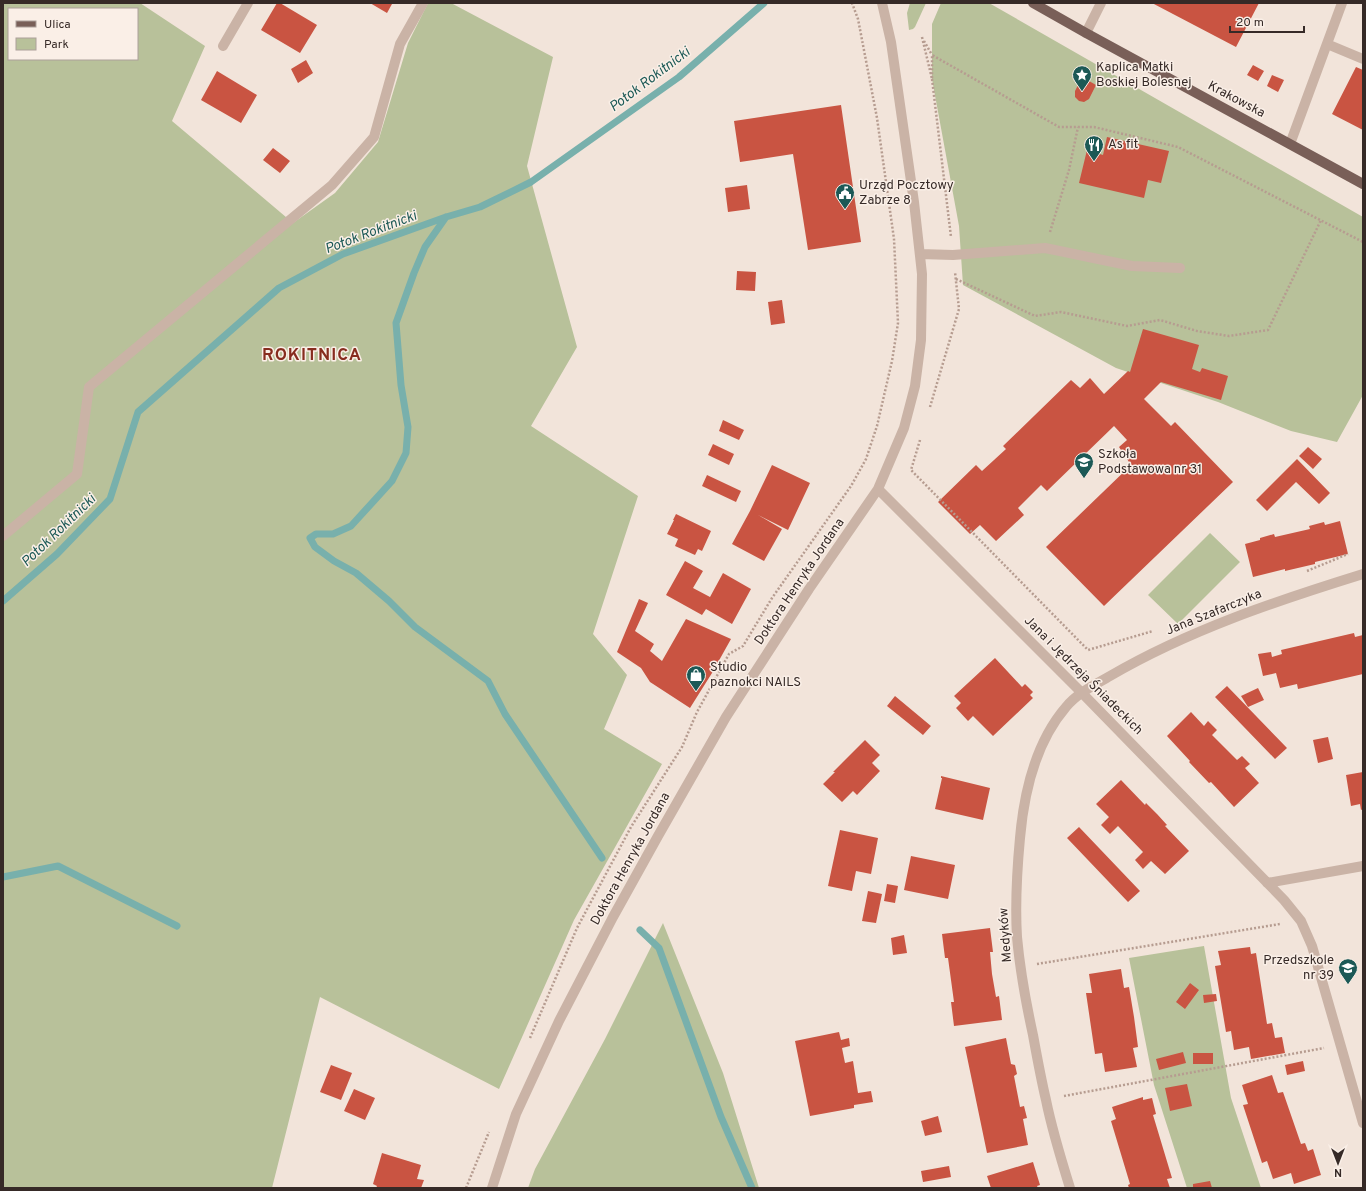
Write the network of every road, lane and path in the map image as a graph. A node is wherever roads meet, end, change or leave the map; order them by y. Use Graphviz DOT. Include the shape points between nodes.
graph roads {
  1 [pos="248,3"];
  2 [pos="423,3"];
  3 [pos="852,3"];
  4 [pos="1033,3"];
  5 [pos="1101,3"];
  6 [pos="1342,3"];
  7 [pos="885,6"];
  8 [pos="1086,33"];
  9 [pos="1327,44"];
  10 [pos="223,46"];
  11 [pos="932,55"];
  12 [pos="1363,59"];
  13 [pos="932,79"];
  14 [pos="1078,127"];
  15 [pos="1290,144"];
  16 [pos="1363,184"];
  17 [pos="1321,220"];
  18 [pos="1363,242"];
  19 [pos="1045,248"];
  20 [pos="920,254"];
  21 [pos="953,255"];
  22 [pos="1180,268"];
  23 [pos="955,278"];
  24 [pos="929,409"];
  25 [pos="920,439"];
  26 [pos="878,489"];
  27 [pos="3,536"];
  28 [pos="1348,554"];
  29 [pos="1304,573"];
  30 [pos="1363,574"];
  31 [pos="772,598"];
  32 [pos="1156,631"];
  33 [pos="1082,693"];
  34 [pos="1363,866"];
  35 [pos="1267,883"];
  36 [pos="1301,921"];
  37 [pos="1021,967"];
  38 [pos="1341,1046"];
  39 [pos="1045,1099"];
  40 [pos="1363,1123"];
  41 [pos="492,1188"];
  42 [pos="1070,1188"];
  1 -- 10 [label="street"];
  2 -- 27 [label="street" via="400,44 374,137 332,185 89,387 77,474"];
  3 -- 31 [label="path" via="858,19 877,118 894,239 898,323 877,426 866,459 836,509"];
  4 -- 8 [label="main road, Krakowska"];
  5 -- 8 [label="street"];
  6 -- 9 [label="street"];
  7 -- 20 [label="street, Doktora Henryka Jordana"];
  8 -- 15 [label="main road, Krakowska"];
  9 -- 12 [label="street"];
  9 -- 15 [label="street"];
  11 -- 13 [label="path"];
  11 -- 13 [label="path" via="922,37"];
  11 -- 14 [label="path" via="1059,127"];
  13 -- 21 [label="path"];
  14 -- 17 [label="path" via="1094,127 1178,147"];
  14 -- 19 [label="path" via="1069,170"];
  15 -- 16 [label="main road, Krakowska"];
  17 -- 18 [label="path"];
  17 -- 23 [label="path" via="1268,330 1229,336 1197,331 1160,320 1127,326 1061,312 1035,316"];
  19 -- 21 [label="street"];
  19 -- 22 [label="street" via="1132,266"];
  20 -- 21 [label="street"];
  20 -- 26 [label="street, Doktora Henryka Jordana" via="921,340 914,386 904,428"];
  21 -- 23 [label="path"];
  23 -- 24 [label="path" via="959,309"];
  25 -- 32 [label="path" via="911,470 1088,650"];
  26 -- 33 [label="street, Jana i Jędrzeja Śniadeckich"];
  26 -- 41 [label="street, Doktora Henryka Jordana" via="726,717 658,836 559,1021 516,1114"];
  28 -- 29 [label="path"];
  30 -- 33 [label="street, Jana Szafarczyka" via="1296,595 1187,636 1133,663"];
  33 -- 35 [label="street, Jana i Jędrzeja Śniadeckich"];
  33 -- 37 [label="street, Medyków" via="1066,706 1051,728 1028,782 1018,867 1017,937"];
  34 -- 35 [label="street"];
  35 -- 36 [label="street, Jana i Jędrzeja Śniadeckich"];
  36 -- 37 [label="path"];
  36 -- 38 [label="street, Jana i Jędrzeja Śniadeckich" via="1320,971"];
  37 -- 39 [label="street, Medyków"];
  38 -- 39 [label="path"];
  38 -- 40 [label="street, Jana i Jędrzeja Śniadeckich"];
  39 -- 42 [label="street, Medyków"];
}
